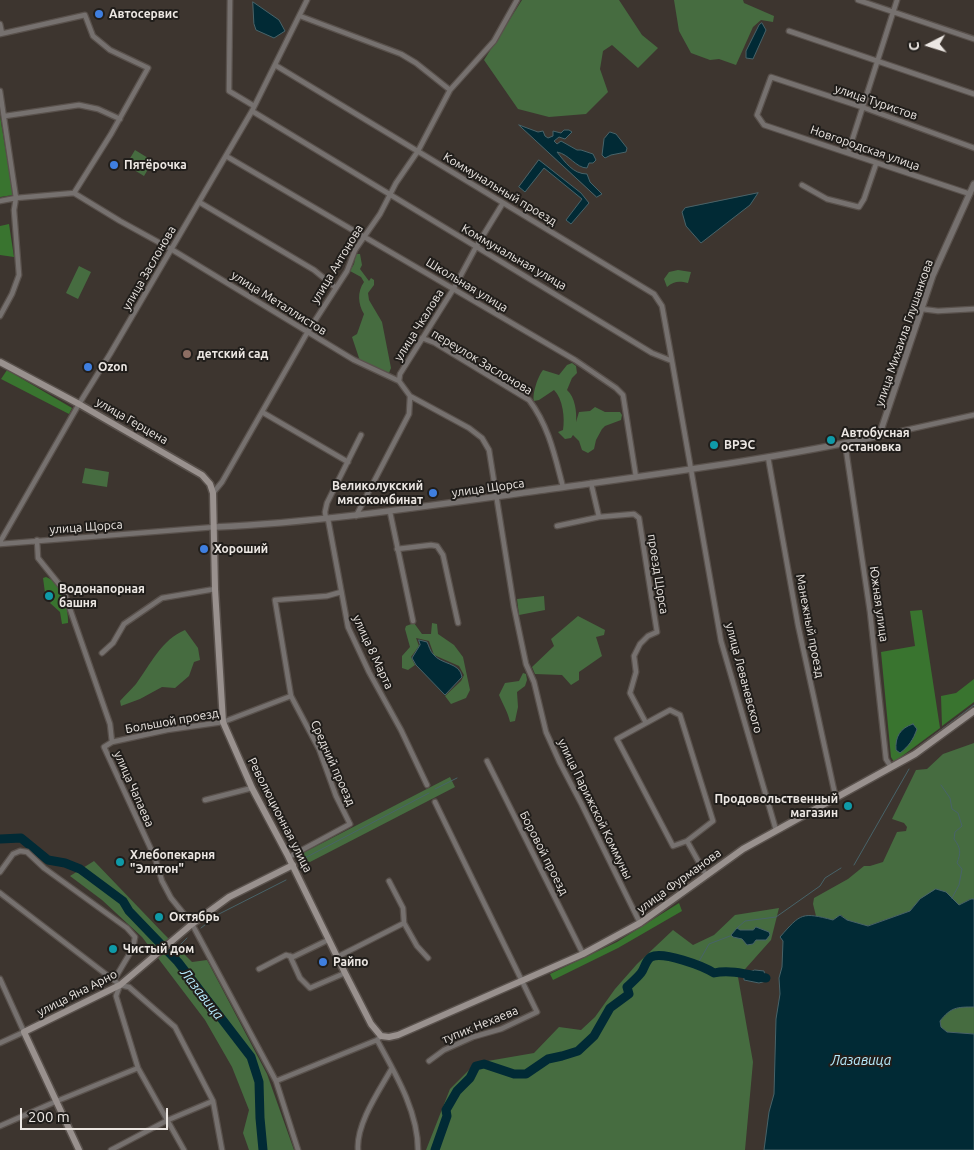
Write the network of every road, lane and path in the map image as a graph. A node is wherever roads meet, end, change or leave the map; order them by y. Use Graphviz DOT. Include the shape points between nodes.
graph roads {
  1 [pos="230,0"];
  2 [pos="307,0"];
  3 [pos="517,0"];
  4 [pos="858,0"];
  5 [pos="897,0"];
  6 [pos="893,12"];
  7 [pos="300,16"];
  8 [pos="0,24"];
  9 [pos="789,31"];
  10 [pos="1,33"];
  11 [pos="974,39"];
  12 [pos="877,61"];
  13 [pos="275,65"];
  14 [pos="450,90"];
  15 [pos="0,92"];
  16 [pos="974,94"];
  17 [pos="862,108"];
  18 [pos="253,109"];
  19 [pos="757,115"];
  20 [pos="5,116"];
  21 [pos="120,119"];
  22 [pos="974,148"];
  23 [pos="418,151"];
  24 [pos="848,153"];
  25 [pos="226,156"];
  26 [pos="876,164"];
  27 [pos="974,184"];
  28 [pos="802,185"];
  29 [pos="74,193"];
  30 [pos="970,194"];
  31 [pos="390,195"];
  32 [pos="16,198"];
  33 [pos="0,201"];
  34 [pos="199,202"];
  35 [pos="503,203"];
  36 [pos="365,236"];
  37 [pos="476,247"];
  38 [pos="171,249"];
  39 [pos="336,288"];
  40 [pos="454,288"];
  41 [pos="974,308"];
  42 [pos="922,309"];
  43 [pos="0,316"];
  44 [pos="307,333"];
  45 [pos="422,338"];
  46 [pos="672,361"];
  47 [pos="0,362"];
  48 [pos="399,381"];
  49 [pos="410,396"];
  50 [pos="79,404"];
  51 [pos="262,412"];
  52 [pos="974,415"];
  53 [pos="361,435"];
  54 [pos="879,436"];
  55 [pos="845,443"];
  56 [pos="768,457"];
  57 [pos="348,462"];
  58 [pos="691,469"];
  59 [pos="636,477"];
  60 [pos="591,483"];
  61 [pos="563,487"];
  62 [pos="213,493"];
  63 [pos="495,496"];
  64 [pos="390,512"];
  65 [pos="356,516"];
  66 [pos="599,517"];
  67 [pos="327,519"];
  68 [pos="558,526"];
  69 [pos="215,528"];
  70 [pos="37,540"];
  71 [pos="0,543"];
  72 [pos="397,549"];
  73 [pos="215,589"];
  74 [pos="341,592"];
  75 [pos="413,621"];
  76 [pos="458,623"];
  77 [pos="102,653"];
  78 [pos="291,696"];
  79 [pos="974,711"];
  80 [pos="223,722"];
  81 [pos="646,723"];
  82 [pos="112,742"];
  83 [pos="487,761"];
  84 [pos="891,768"];
  85 [pos="427,785"];
  86 [pos="252,788"];
  87 [pos="836,799"];
  88 [pos="205,800"];
  89 [pos="435,802"];
  90 [pos="776,830"];
  91 [pos="687,841"];
  92 [pos="289,857"];
  93 [pos="293,865"];
  94 [pos="0,872"];
  95 [pos="706,875"];
  96 [pos="389,881"];
  97 [pos="0,893"];
  98 [pos="404,923"];
  99 [pos="640,923"];
  100 [pos="192,924"];
  101 [pos="328,940"];
  102 [pos="583,954"];
  103 [pos="290,956"];
  104 [pos="337,957"];
  105 [pos="428,958"];
  106 [pos="259,969"];
  107 [pos="345,973"];
  108 [pos="0,979"];
  109 [pos="114,980"];
  110 [pos="522,980"];
  111 [pos="120,986"];
  112 [pos="24,1032"];
  113 [pos="379,1038"];
  114 [pos="0,1043"];
  115 [pos="428,1061"];
  116 [pos="138,1068"];
  117 [pos="392,1068"];
  118 [pos="276,1081"];
  119 [pos="57,1101"];
  120 [pos="213,1102"];
  121 [pos="168,1120"];
  122 [pos="0,1126"];
  123 [pos="79,1150"];
  124 [pos="111,1150"];
  125 [pos="184,1150"];
  126 [pos="222,1150"];
  127 [pos="298,1150"];
  128 [pos="358,1150"];
  129 [pos="418,1150"];
  1 -- 18 [label="street, Коммунальная улица" via="229,91"];
  2 -- 7 [label="street, улица Заслонова"];
  3 -- 14 [label="street, улица Антонова" via="494,40"];
  4 -- 6 [label="street"];
  5 -- 6 [label="street"];
  6 -- 11 [label="street"];
  6 -- 12 [label="street"];
  7 -- 13 [label="street, улица Заслонова"];
  7 -- 14 [label="street" via="401,54"];
  8 -- 10 [label="street"];
  9 -- 12 [label="street"];
  10 -- 21 [label="street" via="85,15 93,36 110,50 148,68"];
  12 -- 16 [label="street"];
  12 -- 17 [label="street"];
  13 -- 18 [label="street, улица Заслонова"];
  13 -- 23 [label="street, Коммунальный проезд"];
  14 -- 23 [label="street, улица Антонова"];
  15 -- 20 [label="street"];
  17 -- 19 [label="street, улица Туристов" via="771,77"];
  17 -- 22 [label="street, улица Туристов"];
  17 -- 24 [label="street"];
  18 -- 25 [label="street, улица Заслонова"];
  18 -- 31 [label="street, Коммунальная улица"];
  19 -- 24 [label="street, Новгородская улица" via="764,125"];
  20 -- 21 [label="street" via="79,105"];
  20 -- 32 [label="street"];
  21 -- 29 [label="street"];
  23 -- 31 [label="street, улица Антонова"];
  23 -- 35 [label="street, Коммунальный проезд"];
  24 -- 26 [label="street, Новгородская улица"];
  25 -- 34 [label="street, улица Заслонова"];
  25 -- 36 [label="street, Школьная улица"];
  26 -- 28 [label="street" via="859,206 827,199"];
  26 -- 30 [label="street, Новгородская улица"];
  27 -- 30 [label="street, улица Михаила Глушанкова"];
  29 -- 32 [label="street"];
  29 -- 38 [label="street, улица Металлистов"];
  30 -- 42 [label="street, улица Михаила Глушанкова" via="933,275"];
  31 -- 36 [label="street, улица Антонова"];
  31 -- 37 [label="street, Коммунальная улица"];
  32 -- 33 [label="street"];
  32 -- 43 [label="street" via="14,210 20,275"];
  34 -- 38 [label="street, улица Заслонова"];
  34 -- 39 [label="street" via="314,270"];
  35 -- 37 [label="street, улица Чкалова"];
  35 -- 46 [label="street, Коммунальный проезд" via="654,294 662,306"];
  36 -- 39 [label="street, улица Антонова"];
  36 -- 40 [label="street, Школьная улица"];
  37 -- 40 [label="street, улица Чкалова"];
  37 -- 46 [label="street, Коммунальная улица"];
  38 -- 44 [label="street, улица Металлистов"];
  38 -- 50 [label="street, улица Заслонова"];
  39 -- 44 [label="street, улица Антонова"];
  40 -- 45 [label="street, улица Чкалова"];
  40 -- 59 [label="street, Школьная улица" via="575,360 623,395"];
  41 -- 42 [label="street"];
  42 -- 54 [label="street, улица Михаила Глушанкова"];
  44 -- 48 [label="street, улица Металлистов"];
  44 -- 51 [label="street, улица Антонова"];
  45 -- 48 [label="street, улица Чкалова"];
  45 -- 61 [label="street, переулок Заслонова" via="529,400 547,431"];
  46 -- 58 [label="street"];
  47 -- 50 [label="main road, улица Герцена"];
  48 -- 49 [label="street, улица Металлистов"];
  49 -- 63 [label="street, улица Металлистов" via="482,438 489,450"];
  49 -- 65 [label="street" via="409,414"];
  50 -- 62 [label="main road, улица Герцена" via="202,475"];
  50 -- 71 [label="street, улица Заслонова"];
  51 -- 57 [label="street"];
  51 -- 62 [label="street, улица Антонова"];
  52 -- 54 [label="street, улица Щорса"];
  53 -- 57 [label="street"];
  54 -- 55 [label="street, улица Щорса"];
  55 -- 56 [label="street, улица Щорса"];
  55 -- 84 [label="street, Южная улица" via="870,612 886,759"];
  56 -- 58 [label="street, улица Щорса"];
  56 -- 87 [label="street, Манежный проезд" via="798,625"];
  57 -- 67 [label="street" via="327,503"];
  58 -- 59 [label="street, улица Щорса"];
  58 -- 90 [label="street, улица Леваневского" via="721,641"];
  59 -- 60 [label="street, улица Щорса"];
  60 -- 61 [label="street, улица Щорса"];
  60 -- 66 [label="street"];
  61 -- 63 [label="street, улица Щорса"];
  62 -- 69 [label="main road"];
  63 -- 64 [label="street, улица Щорса"];
  63 -- 99 [label="street, улица Парижской Коммуны" via="526,664 534,682 546,732"];
  64 -- 65 [label="street, улица Щорса"];
  64 -- 72 [label="street"];
  65 -- 67 [label="street, улица Щорса"];
  66 -- 68 [label="street, проезд Щорса"];
  66 -- 81 [label="street, проезд Щорса" via="634,514 639,518 657,632 640,644 634,656 636,672 630,693"];
  67 -- 69 [label="street, улица Щорса"];
  67 -- 74 [label="street, улица 8 Марта"];
  69 -- 70 [label="street, улица Щорса"];
  69 -- 73 [label="main road, Революционная улица"];
  70 -- 71 [label="street, улица Щорса"];
  70 -- 82 [label="street, улица Чапаева" via="38,558 63,589 74,618 110,724"];
  72 -- 75 [label="street"];
  72 -- 76 [label="street" via="437,546 443,555"];
  73 -- 77 [label="street" via="162,598 124,624"];
  73 -- 80 [label="main road, Революционная улица"];
  74 -- 78 [label="street, Средний проезд" via="275,600"];
  74 -- 85 [label="street, улица 8 Марта" via="348,627"];
  78 -- 80 [label="street, Большой проезд"];
  78 -- 92 [label="street, Средний проезд" via="319,749 350,824"];
  79 -- 84 [label="main road, улица Фурманова"];
  80 -- 82 [label="street, Большой проезд"];
  80 -- 86 [label="main road, Революционная улица"];
  81 -- 91 [label="street" via="617,739 673,846"];
  81 -- 91 [label="street" via="670,710 680,715 713,821"];
  82 -- 100 [label="street, улица Чапаева" via="104,746 155,858 162,881"];
  83 -- 102 [label="street, Боровой проезд"];
  84 -- 87 [label="main road, улица Фурманова"];
  86 -- 88 [label="street"];
  86 -- 92 [label="main road, Революционная улица"];
  87 -- 90 [label="main road, улица Фурманова"];
  89 -- 110 [label="street"];
  90 -- 95 [label="main road, улица Фурманова"];
  91 -- 95 [label="street"];
  92 -- 93 [label="main road, Революционная улица"];
  93 -- 100 [label="main road, улица Яна Арно" via="229,897"];
  93 -- 101 [label="main road, Революционная улица"];
  94 -- 109 [label="street" via="13,854 20,850 26,852 127,928 135,937 134,948"];
  95 -- 99 [label="main road, улица Фурманова"];
  96 -- 98 [label="street" via="403,908"];
  97 -- 109 [label="street"];
  98 -- 104 [label="street"];
  98 -- 105 [label="street"];
  99 -- 102 [label="main road, улица Фурманова"];
  100 -- 111 [label="main road, улица Яна Арно"];
  100 -- 118 [label="street, улица Чапаева"];
  101 -- 103 [label="street"];
  101 -- 104 [label="main road, Революционная улица"];
  102 -- 110 [label="main road, улица Фурманова"];
  103 -- 106 [label="street"];
  103 -- 107 [label="street" via="300,978 310,988"];
  104 -- 107 [label="main road, Революционная улица"];
  107 -- 113 [label="main road, Революционная улица"];
  108 -- 112 [label="street"];
  109 -- 111 [label="street"];
  110 -- 113 [label="main road, улица Фурманова" via="398,1034"];
  110 -- 115 [label="street, тупик Нехаева" via="537,1012 444,1050"];
  111 -- 112 [label="main road, улица Яна Арно"];
  111 -- 116 [label="street" via="116,996"];
  111 -- 120 [label="street" via="129,987 175,1028"];
  112 -- 114 [label="street, улица Яна Арно"];
  112 -- 119 [label="main road"];
  113 -- 117 [label="street"];
  113 -- 118 [label="street, улица Фурманова"];
  116 -- 119 [label="street"];
  116 -- 121 [label="street"];
  117 -- 128 [label="street" via="364,1121"];
  117 -- 129 [label="street" via="413,1119"];
  118 -- 127 [label="street, улица Чапаева"];
  119 -- 122 [label="street"];
  119 -- 123 [label="main road"];
  120 -- 121 [label="street"];
  120 -- 126 [label="street"];
  121 -- 124 [label="street"];
  121 -- 125 [label="street"];
}
